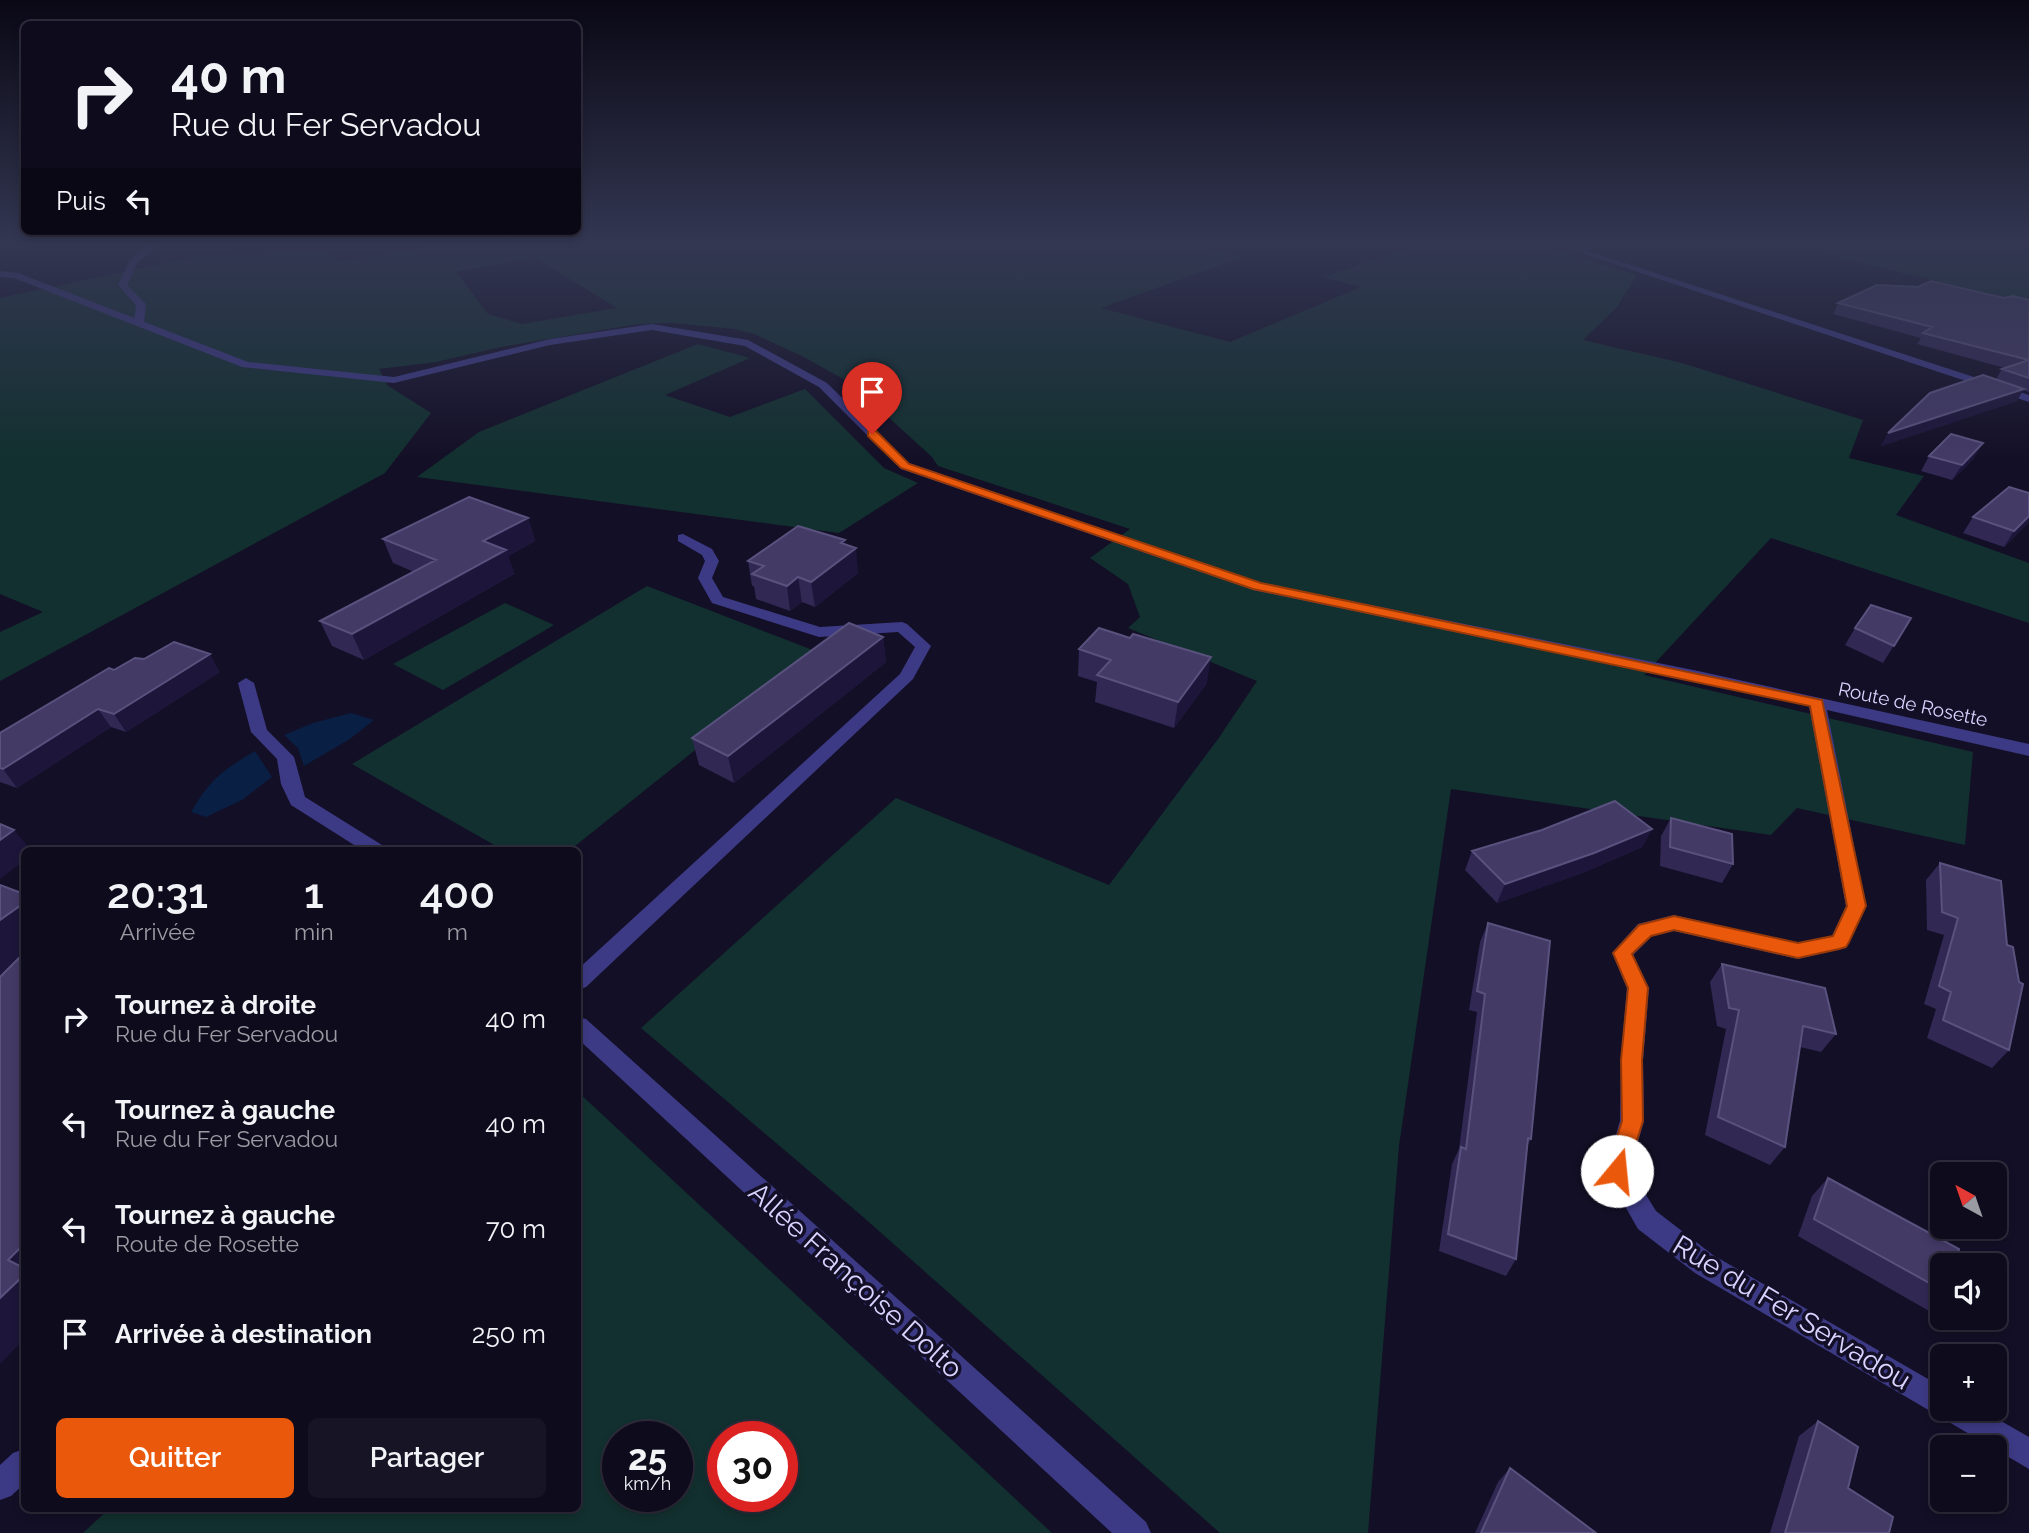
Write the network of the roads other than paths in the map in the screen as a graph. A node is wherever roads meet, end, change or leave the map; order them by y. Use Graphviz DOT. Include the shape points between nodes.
graph roads {
  1 [pos="122,317"];
  2 [pos="140,317"];
  3 [pos="1778,317"];
  4 [pos="139,323"];
  5 [pos="2029,399"];
  6 [pos="683,538"];
  7 [pos="246,683"];
  8 [pos="1817,703"];
  9 [pos="2029,750"];
  10 [pos="371,847"];
  11 [pos="581,978"];
  12 [pos="581,1029"];
  13 [pos="1930,1396"];
  14 [pos="1973,1421"];
  15 [pos="2029,1454"];
  16 [pos="21,1467"];
  17 [pos="0,1485"];
  18 [pos="1135,1533"];
  1 -- 4 [label="street, Route de Rosette"];
  2 -- 4 [label="street"];
  3 -- 5 [label="street"];
  4 -- 8 [label="street, Route de Rosette" via="246,365 394,380 550,342 652,327 748,342 823,385 905,466 1245,582"];
  6 -- 11 [label="street" via="712,561 705,578 717,600 819,632 902,627 923,646 906,676"];
  7 -- 10 [label="street" via="258,732 285,757 297,801"];
  8 -- 9 [label="street, Route de Rosette"];
  8 -- 13 [label="street, Rue du Fer Servadou" via="1857,906 1839,942 1798,951 1674,923 1645,930 1622,953 1638,988 1632,1121 1617,1171 1647,1220 1704,1264"];
  12 -- 18 [label="street, Allée Françoise Dolto"];
  14 -- 15 [label="street"];
  16 -- 17 [label="street"];
}
